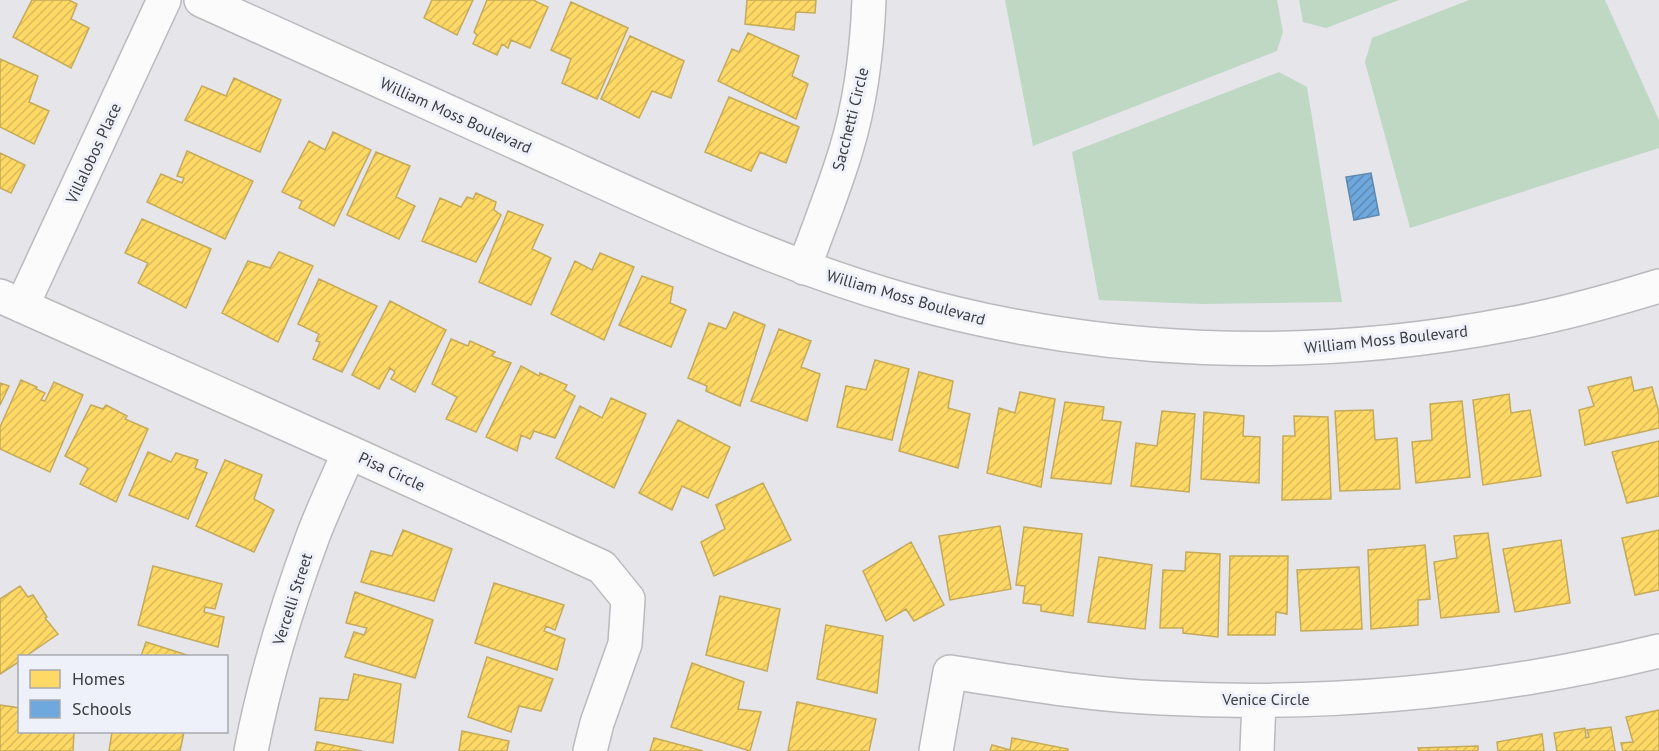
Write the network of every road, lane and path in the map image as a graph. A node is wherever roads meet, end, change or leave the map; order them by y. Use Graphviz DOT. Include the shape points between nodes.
graph roads {
  1 [pos="164,0"];
  2 [pos="201,0"];
  3 [pos="869,0"];
  4 [pos="804,267"];
  5 [pos="1659,286"];
  6 [pos="11,301"];
  7 [pos="349,452"];
  8 [pos="1659,651"];
  9 [pos="1259,701"];
  10 [pos="251,751"];
  11 [pos="590,751"];
  12 [pos="936,751"];
  13 [pos="1257,751"];
  1 -- 6 [label="street, Villalobos Place"];
  2 -- 4 [label="street, William Moss Boulevard" via="711,231"];
  3 -- 4 [label="street, Sacchetti Circle" via="860,94 849,139"];
  4 -- 5 [label="street, William Moss Boulevard" via="902,299 1016,326 1153,345 1248,349 1419,339 1511,324"];
  6 -- 7 [label="street, Pisa Circle"];
  7 -- 10 [label="street, Vercelli Street" via="283,621"];
  7 -- 11 [label="street, Pisa Circle" via="602,567 628,599 625,644"];
  8 -- 9 [label="street, Venice Circle" via="1498,684 1397,695"];
  9 -- 12 [label="street, Venice Circle" via="1161,698 1054,688 950,672"];
  9 -- 13 [label="street"];
}
